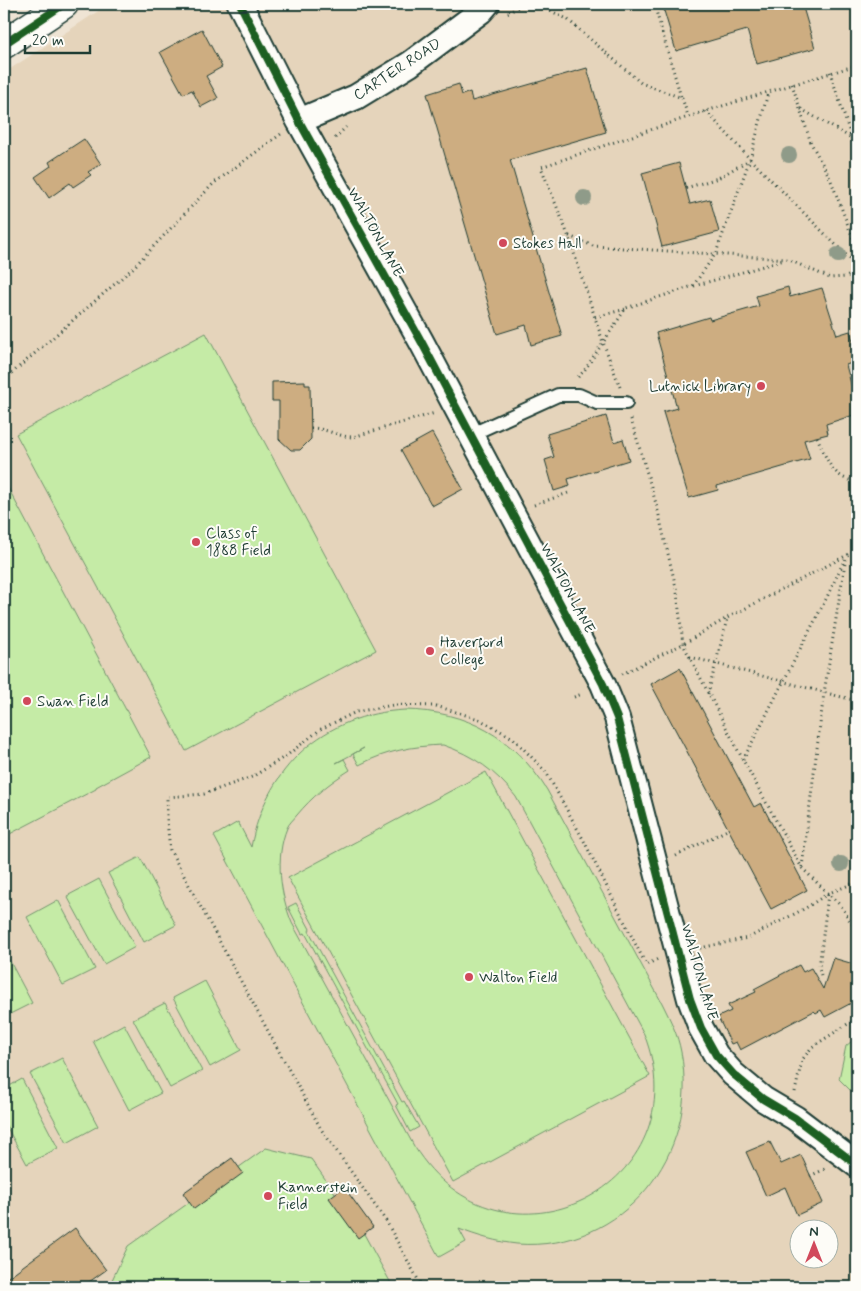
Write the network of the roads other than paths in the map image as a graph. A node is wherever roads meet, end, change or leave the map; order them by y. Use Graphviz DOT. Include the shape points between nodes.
graph roads {
  1 [pos="64,4"];
  2 [pos="240,4"];
  3 [pos="487,4"];
  4 [pos="4,44"];
  5 [pos="299,121"];
  6 [pos="626,403"];
  7 [pos="470,436"];
  8 [pos="857,1165"];
  1 -- 4 [label="street"];
  2 -- 5 [label="street, WALTON LANE"];
  3 -- 5 [label="street, CARTER ROAD" via="410,64 356,97"];
  5 -- 7 [label="street, WALTON LANE"];
  6 -- 7 [label="lane" via="598,404 579,395 558,396"];
  7 -- 8 [label="street, WALTON LANE" via="603,684 617,718 690,999 701,1028 716,1055 733,1074"];
}
